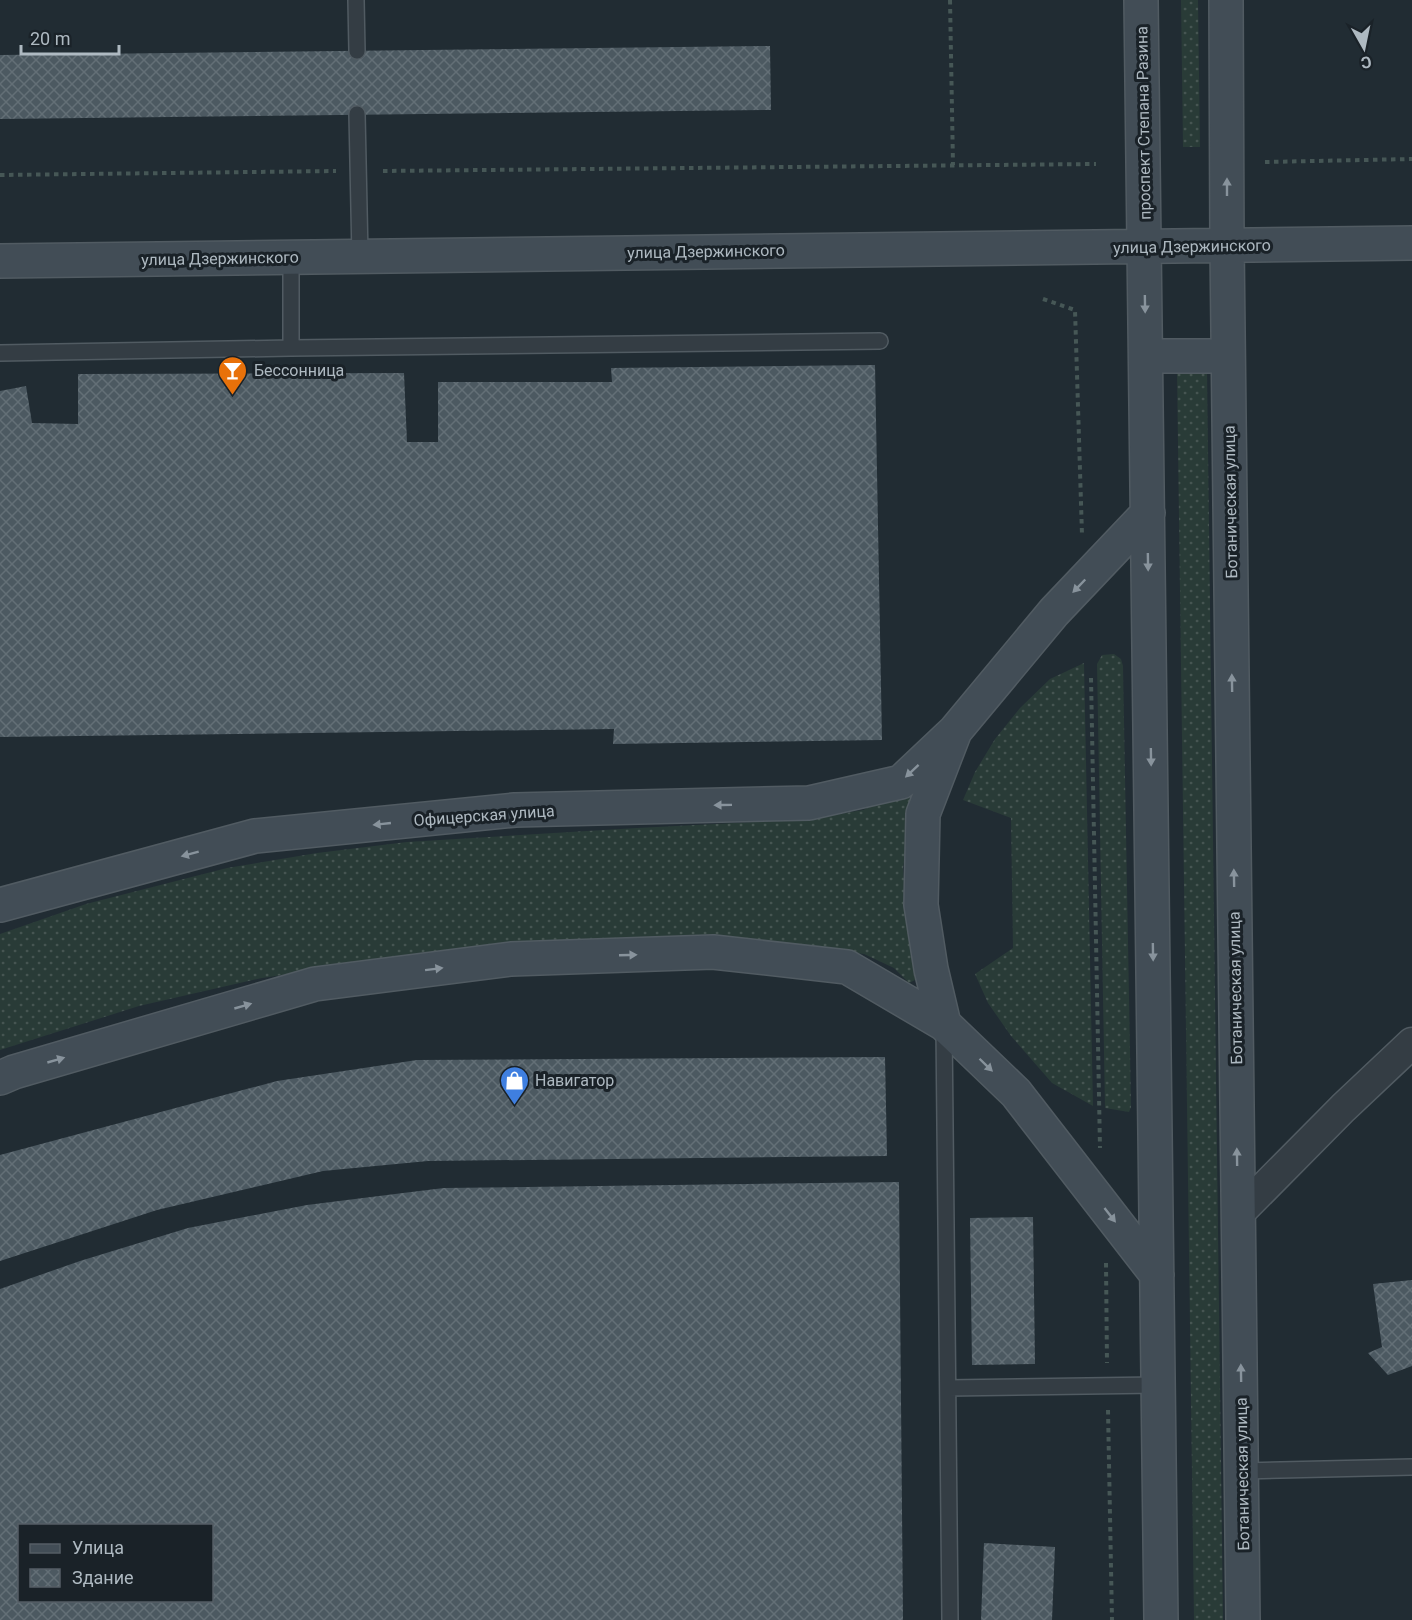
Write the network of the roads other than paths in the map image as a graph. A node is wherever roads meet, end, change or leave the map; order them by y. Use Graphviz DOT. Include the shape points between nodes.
graph roads {
  1 [pos="356,0"];
  2 [pos="1141,0"];
  3 [pos="1226,0"];
  4 [pos="357,51"];
  5 [pos="357,114"];
  6 [pos="1412,243"];
  7 [pos="1227,245"];
  8 [pos="1145,246"];
  9 [pos="360,256"];
  10 [pos="291,257"];
  11 [pos="0,261"];
  12 [pos="880,341"];
  13 [pos="291,348"];
  14 [pos="0,353"];
  15 [pos="1146,356"];
  16 [pos="1228,356"];
  17 [pos="1148,513"];
  18 [pos="955,731"];
  19 [pos="0,905"];
  20 [pos="944,1024"];
  21 [pos="1412,1043"];
  22 [pos="0,1078"];
  23 [pos="1238,1214"];
  24 [pos="1157,1275"];
  25 [pos="1158,1385"];
  26 [pos="948,1388"];
  27 [pos="1412,1467"];
  28 [pos="1243,1471"];
  29 [pos="950,1620"];
  30 [pos="1161,1620"];
  31 [pos="1244,1620"];
  1 -- 4 [label="lane"];
  2 -- 8 [label="main road, проспект Степана Разина"];
  7 -- 3 [label="main road, one-way"];
  5 -- 9 [label="lane"];
  6 -- 7 [label="main road, улица Дзержинского"];
  7 -- 8 [label="main road, улица Дзержинского"];
  7 -- 16 [label="main road, Ботаническая улица"];
  8 -- 9 [label="main road, улица Дзержинского"];
  8 -- 15 [label="main road, one-way"];
  9 -- 10 [label="main road, улица Дзержинского"];
  10 -- 11 [label="main road, улица Дзержинского"];
  10 -- 13 [label="lane"];
  12 -- 13 [label="lane"];
  13 -- 14 [label="lane"];
  15 -- 16 [label="main road"];
  15 -- 17 [label="main road"];
  23 -- 16 [label="main road, Ботаническая улица, one-way"];
  17 -- 18 [label="main road, one-way" via="1054,612"];
  17 -- 24 [label="main road, one-way"];
  18 -- 19 [label="main road, Офицерская улица, one-way" via="901,782 809,803 516,810 255,836"];
  18 -- 20 [label="main road" via="923,814 921,905"];
  22 -- 20 [label="main road, one-way" via="315,984 511,959 713,952 847,967"];
  20 -- 24 [label="main road, one-way" via="1016,1093"];
  20 -- 26 [label="lane"];
  21 -- 23 [label="street"];
  28 -- 23 [label="main road, Ботаническая улица, one-way"];
  24 -- 25 [label="main road"];
  25 -- 26 [label="lane"];
  25 -- 30 [label="main road"];
  26 -- 29 [label="lane"];
  27 -- 28 [label="lane"];
  28 -- 31 [label="main road, Ботаническая улица"];
}
